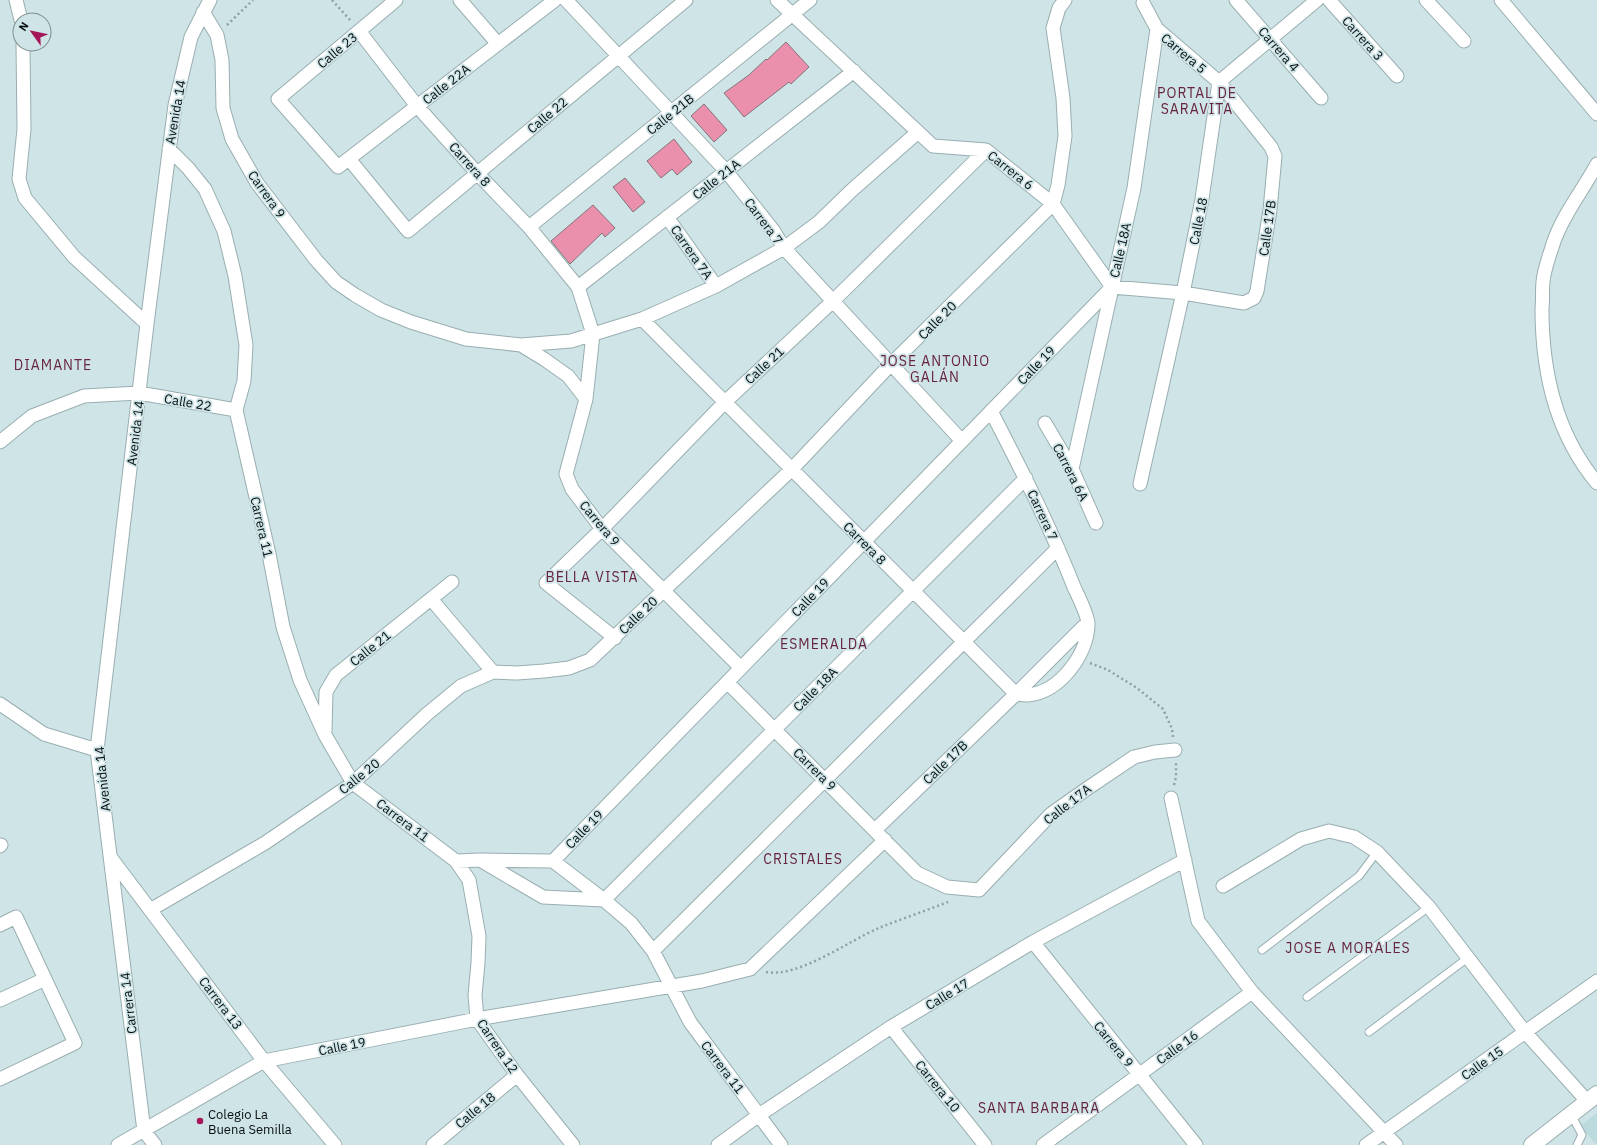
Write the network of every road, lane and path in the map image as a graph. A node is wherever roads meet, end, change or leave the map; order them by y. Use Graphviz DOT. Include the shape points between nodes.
graph roads {
  1 [pos="16,0"];
  2 [pos="210,0"];
  3 [pos="253,0"];
  4 [pos="332,0"];
  5 [pos="396,0"];
  6 [pos="460,0"];
  7 [pos="555,0"];
  8 [pos="566,0"];
  9 [pos="686,0"];
  10 [pos="777,0"];
  11 [pos="1065,0"];
  12 [pos="1236,0"];
  13 [pos="1317,0"];
  14 [pos="1329,0"];
  15 [pos="1426,0"];
  16 [pos="1501,0"];
  17 [pos="806,1"];
  18 [pos="1143,3"];
  19 [pos="19,12"];
  20 [pos="203,12"];
  21 [pos="792,14"];
  22 [pos="1157,29"];
  23 [pos="359,31"];
  24 [pos="217,35"];
  25 [pos="1271,38"];
  26 [pos="1464,41"];
  27 [pos="498,44"];
  28 [pos="23,52"];
  29 [pos="618,56"];
  30 [pos="854,71"];
  31 [pos="1397,76"];
  32 [pos="1219,82"];
  33 [pos="1321,98"];
  34 [pos="418,106"];
  35 [pos="670,113"];
  36 [pos="1597,114"];
  37 [pos="918,132"];
  38 [pos="169,149"];
  39 [pos="986,150"];
  40 [pos="1275,156"];
  41 [pos="349,159"];
  42 [pos="1597,164"];
  43 [pos="338,167"];
  44 [pos="726,171"];
  45 [pos="477,173"];
  46 [pos="1053,204"];
  47 [pos="667,217"];
  48 [pos="529,227"];
  49 [pos="784,248"];
  50 [pos="716,286"];
  51 [pos="578,287"];
  52 [pos="1112,287"];
  53 [pos="1184,293"];
  54 [pos="833,301"];
  55 [pos="642,319"];
  56 [pos="146,324"];
  57 [pos="593,334"];
  58 [pos="521,345"];
  59 [pos="891,364"];
  60 [pos="140,393"];
  61 [pos="586,398"];
  62 [pos="725,402"];
  63 [pos="236,410"];
  64 [pos="991,411"];
  65 [pos="1045,423"];
  66 [pos="962,441"];
  67 [pos="0,442"];
  68 [pos="792,469"];
  69 [pos="1072,469"];
  70 [pos="1026,478"];
  71 [pos="1597,483"];
  72 [pos="1140,484"];
  73 [pos="1096,523"];
  74 [pos="602,529"];
  75 [pos="864,542"];
  76 [pos="1058,548"];
  77 [pos="452,582"];
  78 [pos="664,591"];
  79 [pos="914,591"];
  80 [pos="431,599"];
  81 [pos="1088,622"];
  82 [pos="615,638"];
  83 [pos="964,642"];
  84 [pos="1078,659"];
  85 [pos="741,668"];
  86 [pos="493,672"];
  87 [pos="727,682"];
  88 [pos="1016,694"];
  89 [pos="0,704"];
  90 [pos="775,730"];
  91 [pos="325,735"];
  92 [pos="97,750"];
  93 [pos="1175,750"];
  94 [pos="825,780"];
  95 [pos="354,783"];
  96 [pos="1171,798"];
  97 [pos="875,830"];
  98 [pos="885,840"];
  99 [pos="1377,852"];
  100 [pos="111,858"];
  101 [pos="480,860"];
  102 [pos="1185,860"];
  103 [pos="456,861"];
  104 [pos="553,861"];
  105 [pos="1223,886"];
  106 [pos="979,890"];
  107 [pos="604,900"];
  108 [pos="950,901"];
  109 [pos="1429,907"];
  110 [pos="150,910"];
  111 [pos="0,925"];
  112 [pos="1032,942"];
  113 [pos="1262,950"];
  114 [pos="653,951"];
  115 [pos="1469,957"];
  116 [pos="750,969"];
  117 [pos="45,978"];
  118 [pos="1597,981"];
  119 [pos="672,986"];
  120 [pos="1252,992"];
  121 [pos="1307,997"];
  122 [pos="0,1000"];
  123 [pos="477,1019"];
  124 [pos="891,1027"];
  125 [pos="1369,1032"];
  126 [pos="1525,1032"];
  127 [pos="264,1061"];
  128 [pos="517,1075"];
  129 [pos="1139,1075"];
  130 [pos="0,1079"];
  131 [pos="1592,1097"];
  132 [pos="1571,1113"];
  133 [pos="759,1115"];
  134 [pos="144,1132"];
  135 [pos="1384,1132"];
  136 [pos="118,1145"];
  137 [pos="155,1145"];
  138 [pos="335,1145"];
  139 [pos="433,1145"];
  140 [pos="573,1145"];
  141 [pos="718,1145"];
  142 [pos="781,1145"];
  143 [pos="985,1145"];
  144 [pos="1044,1145"];
  145 [pos="1196,1145"];
  146 [pos="1366,1145"];
  147 [pos="1396,1145"];
  148 [pos="1532,1145"];
  149 [pos="1577,1145"];
  1 -- 19 [label="street"];
  2 -- 20 [label="street, Avenida 14"];
  3 -- 24 [label="path"];
  4 -- 23 [label="path"];
  5 -- 23 [label="street, Calle 23"];
  6 -- 27 [label="street"];
  7 -- 27 [label="street, Calle 22A"];
  8 -- 29 [label="street, Carrera 7"];
  9 -- 29 [label="street, Calle 22"];
  10 -- 21 [label="street, Carrera 6"];
  11 -- 46 [label="street" via="1059,8 1053,28 1063,98 1065,136"];
  12 -- 25 [label="street, Carrera 4"];
  13 -- 25 [label="street"];
  14 -- 31 [label="street, Carrera 3"];
  15 -- 26 [label="street"];
  16 -- 36 [label="street"];
  17 -- 21 [label="street, Calle 21B"];
  18 -- 22 [label="street, Carrera 5"];
  20 -- 24 [label="street, Carrera 9"];
  20 -- 38 [label="street, Avenida 14" via="191,37 174,105"];
  21 -- 30 [label="street, Carrera 6"];
  21 -- 35 [label="street, Calle 21B"];
  22 -- 32 [label="street, Carrera 5"];
  22 -- 52 [label="street, Calle 18A" via="1134,188"];
  23 -- 34 [label="street, Carrera 8"];
  23 -- 43 [label="street, Calle 23" via="278,99"];
  24 -- 58 [label="street, Carrera 9" via="222,60 223,108 232,138 257,183 336,282 381,310 411,322 466,339"];
  25 -- 32 [label="street"];
  25 -- 33 [label="street, Carrera 4"];
  27 -- 34 [label="street, Calle 22A"];
  28 -- 56 [label="street" via="24,129 19,179 25,198 74,257"];
  29 -- 35 [label="street, Carrera 7"];
  29 -- 45 [label="street, Calle 22"];
  30 -- 37 [label="street, Carrera 6"];
  30 -- 44 [label="street, Calle 21A"];
  32 -- 40 [label="street, Carrera 5" via="1271,147"];
  32 -- 53 [label="street, Calle 18" via="1202,199"];
  34 -- 41 [label="street, Calle 22A"];
  34 -- 45 [label="street, Carrera 8"];
  35 -- 44 [label="street, Carrera 7"];
  35 -- 48 [label="street, Calle 21B"];
  37 -- 39 [label="street, Carrera 6" via="933,146"];
  37 -- 49 [label="street" via="819,222"];
  38 -- 56 [label="street, Avenida 14"];
  38 -- 63 [label="street, Carrera 11" via="205,189 224,231 235,276 246,345 244,382"];
  39 -- 46 [label="street, Carrera 6"];
  39 -- 54 [label="street, Calle 21"];
  40 -- 53 [label="street, Calle 17B" via="1270,210 1254,298 1244,303"];
  41 -- 43 [label="street, Calle 22A"];
  41 -- 45 [label="street, Calle 22" via="408,231"];
  42 -- 71 [label="street" via="1573,202 1555,239 1543,282 1542,335 1558,418 1585,469"];
  44 -- 47 [label="street, Calle 21A"];
  44 -- 49 [label="street, Carrera 7" via="773,230"];
  45 -- 48 [label="street, Carrera 8"];
  46 -- 52 [label="street, Carrera 6"];
  46 -- 59 [label="street, Calle 20"];
  47 -- 50 [label="street, Carrera 7A"];
  47 -- 51 [label="street, Calle 21A"];
  48 -- 51 [label="street, Carrera 8"];
  49 -- 50 [label="street"];
  49 -- 54 [label="street, Carrera 7"];
  50 -- 55 [label="street"];
  51 -- 57 [label="street, Carrera 8"];
  52 -- 53 [label="street"];
  52 -- 64 [label="street, Calle 19"];
  52 -- 69 [label="street, Calle 18A"];
  53 -- 72 [label="street, Calle 18"];
  54 -- 59 [label="street, Carrera 7"];
  54 -- 62 [label="street, Calle 21"];
  55 -- 57 [label="street"];
  55 -- 62 [label="street, Carrera 8"];
  56 -- 60 [label="street, Avenida 14"];
  57 -- 58 [label="street" via="571,341"];
  57 -- 61 [label="street, Carrera 9"];
  58 -- 61 [label="street" via="568,376"];
  59 -- 66 [label="street, Carrera 7"];
  59 -- 68 [label="street, Calle 20"];
  60 -- 63 [label="street, Calle 22"];
  60 -- 67 [label="street, Calle 22" via="84,396 32,416"];
  60 -- 92 [label="street, Avenida 14"];
  61 -- 74 [label="street, Carrera 9" via="566,474 572,489"];
  62 -- 68 [label="street, Carrera 8"];
  62 -- 74 [label="street, Calle 21"];
  63 -- 91 [label="street, Carrera 11" via="283,627 300,680"];
  64 -- 66 [label="street, Calle 19"];
  64 -- 70 [label="street, Carrera 7"];
  65 -- 69 [label="street, Carrera 6A"];
  66 -- 75 [label="street, Calle 19"];
  68 -- 75 [label="street, Carrera 8"];
  68 -- 78 [label="street, Calle 20"];
  69 -- 73 [label="street, Carrera 6A"];
  70 -- 76 [label="street, Carrera 7"];
  70 -- 79 [label="street, Calle 18A"];
  74 -- 78 [label="street, Carrera 9"];
  74 -- 82 [label="street, Calle 21" via="546,583"];
  75 -- 79 [label="street, Carrera 8"];
  75 -- 85 [label="street, Calle 19"];
  76 -- 81 [label="street, Carrera 7"];
  76 -- 83 [label="street"];
  77 -- 80 [label="street, Calle 21"];
  78 -- 82 [label="street, Calle 20"];
  78 -- 85 [label="street, Carrera 9"];
  79 -- 83 [label="street, Carrera 8"];
  79 -- 90 [label="street, Calle 18A"];
  80 -- 86 [label="street"];
  80 -- 91 [label="street, Calle 21" via="336,675 326,692"];
  81 -- 84 [label="street" via="1086,641"];
  81 -- 88 [label="street"];
  82 -- 86 [label="street, Calle 20" via="590,660 569,668 517,673"];
  83 -- 88 [label="street, Carrera 8"];
  83 -- 94 [label="street"];
  84 -- 88 [label="street" via="1061,680 1042,691 1028,695"];
  84 -- 93 [label="path" via="1108,670 1137,688 1163,709 1172,729"];
  85 -- 87 [label="street, Calle 19"];
  86 -- 95 [label="street, Calle 20" via="461,686 427,714"];
  87 -- 90 [label="street, Carrera 9"];
  87 -- 104 [label="street, Calle 19"];
  88 -- 97 [label="street, Calle 17B"];
  89 -- 92 [label="street" via="44,734"];
  90 -- 94 [label="street, Carrera 9"];
  90 -- 107 [label="street, Calle 18A"];
  91 -- 95 [label="street, Carrera 11"];
  92 -- 100 [label="street, Avenida 14"];
  93 -- 96 [label="path" via="1176,777"];
  93 -- 106 [label="street, Calle 17A" via="1134,757 1051,814"];
  94 -- 97 [label="street, Carrera 9"];
  94 -- 114 [label="street"];
  95 -- 103 [label="street, Carrera 11"];
  95 -- 110 [label="street, Calle 20" via="265,843"];
  96 -- 102 [label="street"];
  97 -- 98 [label="street, Carrera 9"];
  98 -- 106 [label="street, Carrera 9" via="917,873 947,886"];
  98 -- 116 [label="street"];
  99 -- 105 [label="street" via="1354,837 1329,831 1301,839"];
  99 -- 109 [label="street"];
  99 -- 113 [label="lane" via="1359,876"];
  100 -- 110 [label="street, Carrera 13"];
  100 -- 134 [label="street, Carrera 14"];
  101 -- 103 [label="street"];
  101 -- 104 [label="street"];
  101 -- 107 [label="street" via="543,897"];
  102 -- 112 [label="street, Calle 17"];
  102 -- 120 [label="street" via="1198,921"];
  103 -- 123 [label="street, Carrera 12" via="470,880 479,936 475,995"];
  104 -- 107 [label="street"];
  107 -- 114 [label="street, Carrera 11" via="631,923"];
  108 -- 116 [label="path" via="878,928 798,968 774,973"];
  109 -- 115 [label="street"];
  109 -- 121 [label="lane"];
  110 -- 127 [label="street, Carrera 13"];
  111 -- 117 [label="street" via="16,917"];
  112 -- 124 [label="street, Calle 17"];
  112 -- 129 [label="street, Carrera 9"];
  114 -- 119 [label="street, Carrera 11"];
  115 -- 125 [label="lane"];
  115 -- 126 [label="street"];
  116 -- 119 [label="street, Calle 19"];
  117 -- 122 [label="street"];
  117 -- 130 [label="street" via="75,1043"];
  118 -- 126 [label="street, Calle 15"];
  119 -- 123 [label="street, Calle 19"];
  119 -- 133 [label="street, Carrera 11" via="690,1022"];
  120 -- 129 [label="street, Calle 16"];
  120 -- 135 [label="street"];
  123 -- 127 [label="street, Calle 19"];
  123 -- 128 [label="street, Carrera 12"];
  124 -- 133 [label="street, Calle 17"];
  124 -- 143 [label="street, Carrera 10"];
  126 -- 131 [label="street"];
  126 -- 135 [label="street, Calle 15"];
  127 -- 134 [label="street, Calle 19"];
  127 -- 138 [label="street, Carrera 13"];
  128 -- 139 [label="street, Calle 18"];
  128 -- 140 [label="street, Carrera 12"];
  129 -- 144 [label="street, Calle 16"];
  129 -- 145 [label="street, Carrera 9"];
  131 -- 132 [label="street"];
  132 -- 148 [label="street"];
  132 -- 149 [label="lane" via="1582,1135"];
  133 -- 141 [label="street, Calle 17"];
  133 -- 142 [label="street, Carrera 11"];
  134 -- 136 [label="street, Calle 19"];
  134 -- 137 [label="street"];
  135 -- 146 [label="street, Calle 15"];
  135 -- 147 [label="street"];
}
